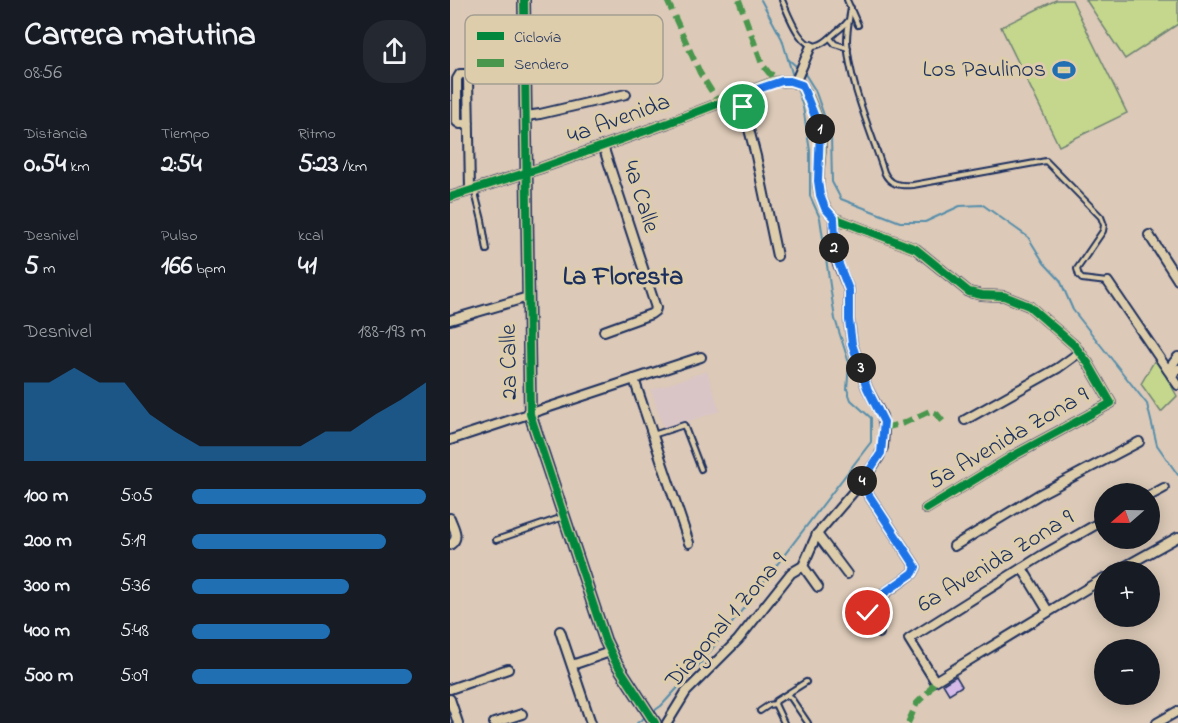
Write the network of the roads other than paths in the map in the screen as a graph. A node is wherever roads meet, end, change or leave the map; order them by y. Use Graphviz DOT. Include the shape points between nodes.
graph roads {
  1 [pos="524,0"];
  2 [pos="782,0"];
  3 [pos="847,0"];
  4 [pos="851,8"];
  5 [pos="524,15"];
  6 [pos="849,17"];
  7 [pos="858,26"];
  8 [pos="830,38"];
  9 [pos="811,46"];
  10 [pos="848,48"];
  11 [pos="465,74"];
  12 [pos="795,82"];
  13 [pos="468,84"];
  14 [pos="526,84"];
  15 [pos="626,94"];
  16 [pos="740,95"];
  17 [pos="526,116"];
  18 [pos="469,123"];
  19 [pos="603,146"];
  20 [pos="527,171"];
  21 [pos="472,189"];
  22 [pos="450,197"];
  23 [pos="834,218"];
  24 [pos="1149,235"];
  25 [pos="487,250"];
  26 [pos="777,256"];
  27 [pos="1178,280"];
  28 [pos="1108,282"];
  29 [pos="528,297"];
  30 [pos="450,320"];
  31 [pos="604,331"];
  32 [pos="1080,352"];
  33 [pos="701,357"];
  34 [pos="1178,357"];
  35 [pos="1178,369"];
  36 [pos="1170,373"];
  37 [pos="634,379"];
  38 [pos="1178,385"];
  39 [pos="530,414"];
  40 [pos="965,420"];
  41 [pos="652,435"];
  42 [pos="450,440"];
  43 [pos="1139,442"];
  44 [pos="702,469"];
  45 [pos="861,483"];
  46 [pos="1164,488"];
  47 [pos="1160,490"];
  48 [pos="926,509"];
  49 [pos="564,517"];
  50 [pos="450,518"];
  51 [pos="1094,526"];
  52 [pos="817,534"];
  53 [pos="1178,537"];
  54 [pos="496,540"];
  55 [pos="689,543"];
  56 [pos="450,545"];
  57 [pos="954,546"];
  58 [pos="1135,561"];
  59 [pos="803,566"];
  60 [pos="1022,568"];
  61 [pos="847,574"];
  62 [pos="1094,584"];
  63 [pos="818,587"];
  64 [pos="1048,611"];
  65 [pos="560,631"];
  66 [pos="879,633"];
  67 [pos="610,652"];
  68 [pos="572,664"];
  69 [pos="508,669"];
  70 [pos="806,682"];
  71 [pos="450,689"];
  72 [pos="787,696"];
  73 [pos="450,699"];
  74 [pos="775,704"];
  75 [pos="760,711"];
  76 [pos="452,714"];
  77 [pos="522,714"];
  78 [pos="1177,714"];
  79 [pos="458,723"];
  80 [pos="494,723"];
  81 [pos="591,723"];
  82 [pos="655,723"];
  83 [pos="667,723"];
  84 [pos="784,723"];
  85 [pos="808,723"];
  86 [pos="1156,723"];
  1 -- 5 [label="street, 2a Calle"];
  2 -- 9 [label="lane" via="804,43"];
  3 -- 4 [label="lane"];
  4 -- 6 [label="lane"];
  4 -- 7 [label="lane"];
  6 -- 8 [label="lane"];
  6 -- 10 [label="lane"];
  8 -- 9 [label="lane"];
  8 -- 10 [label="lane"];
  9 -- 12 [label="street"];
  10 -- 28 [label="lane" via="857,90 890,182 913,185 1046,161 1101,217 1103,231 1077,269 1082,279"];
  11 -- 18 [label="street" via="457,79 458,122"];
  12 -- 16 [label="street, 4a Avenida" via="774,82"];
  12 -- 23 [label="street" via="804,88 820,129 819,188 825,208"];
  13 -- 18 [label="street"];
  14 -- 17 [label="street, 2a Calle"];
  15 -- 17 [label="street"];
  16 -- 19 [label="street, 4a Avenida"];
  16 -- 26 [label="street"];
  17 -- 20 [label="street, 2a Calle"];
  18 -- 21 [label="street"];
  19 -- 20 [label="street, 4a Avenida"];
  19 -- 31 [label="street, 4a Calle" via="656,308 651,314"];
  20 -- 21 [label="street, 4a Avenida"];
  20 -- 29 [label="street, 2a Calle"];
  21 -- 22 [label="street, 4a Avenida"];
  21 -- 25 [label="lane"];
  23 -- 32 [label="street" via="916,249 969,292 1004,296 1029,306"];
  23 -- 45 [label="street, Diagonal 1 Zona 9" via="836,257 849,290 852,344 884,422 881,453"];
  24 -- 27 [label="street"];
  28 -- 36 [label="street"];
  29 -- 30 [label="street"];
  29 -- 39 [label="street, 2a Calle"];
  32 -- 40 [label="street"];
  32 -- 48 [label="street, 5a Avenida Zona 9" via="1111,403"];
  33 -- 37 [label="street"];
  34 -- 36 [label="street"];
  35 -- 36 [label="street"];
  36 -- 38 [label="street"];
  37 -- 39 [label="street"];
  37 -- 41 [label="street"];
  39 -- 42 [label="street"];
  39 -- 49 [label="street, 2a Calle"];
  41 -- 44 [label="lane" via="684,425"];
  41 -- 55 [label="street"];
  43 -- 57 [label="street" via="1040,494"];
  45 -- 52 [label="street, Diagonal 1 Zona 9"];
  45 -- 66 [label="street" via="916,569 868,605"];
  46 -- 47 [label="street"];
  49 -- 54 [label="lane"];
  49 -- 67 [label="street, 2a Calle"];
  50 -- 56 [label="street" via="456,540"];
  51 -- 60 [label="street, 6a Avenida Zona 9"];
  52 -- 59 [label="street, Diagonal 1 Zona 9"];
  52 -- 61 [label="street"];
  53 -- 58 [label="street"];
  59 -- 63 [label="street"];
  59 -- 83 [label="street, Diagonal 1 Zona 9" via="791,573 730,649 686,692"];
  60 -- 64 [label="street"];
  60 -- 64 [label="street, 6a Avenida Zona 9" via="909,639 934,681"];
  62 -- 64 [label="street"];
  65 -- 68 [label="street"];
  67 -- 68 [label="street"];
  67 -- 82 [label="street, 2a Calle"];
  68 -- 81 [label="street"];
  69 -- 71 [label="street"];
  70 -- 72 [label="lane"];
  72 -- 74 [label="lane"];
  72 -- 85 [label="lane"];
  73 -- 76 [label="street"];
  74 -- 75 [label="lane"];
  74 -- 84 [label="lane"];
  76 -- 79 [label="street"];
  77 -- 80 [label="street"];
  78 -- 86 [label="street"];
}
